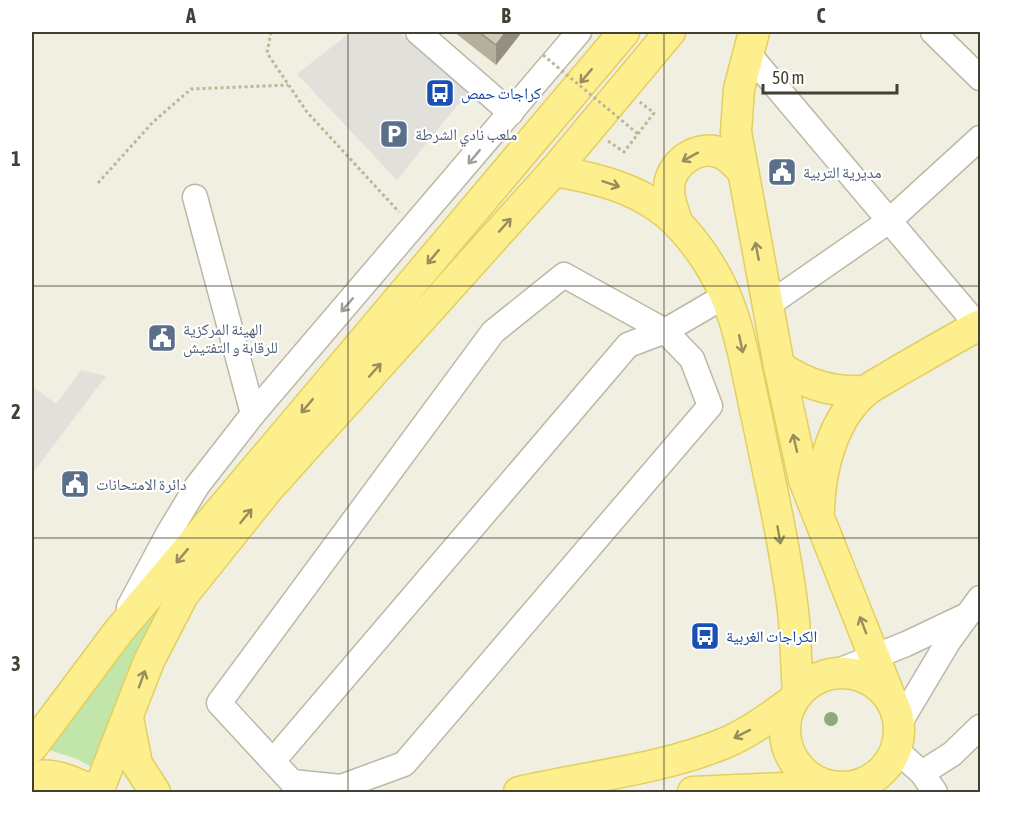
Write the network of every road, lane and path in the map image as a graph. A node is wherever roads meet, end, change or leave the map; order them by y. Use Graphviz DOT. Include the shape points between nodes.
graph roads {
  1 [pos="271,32"];
  2 [pos="418,32"];
  3 [pos="579,32"];
  4 [pos="624,32"];
  5 [pos="670,32"];
  6 [pos="933,32"];
  7 [pos="750,42"];
  8 [pos="543,56"];
  9 [pos="981,78"];
  10 [pos="288,85"];
  11 [pos="511,113"];
  12 [pos="654,113"];
  13 [pos="638,134"];
  14 [pos="981,138"];
  15 [pos="624,152"];
  16 [pos="741,169"];
  17 [pos="554,171"];
  18 [pos="98,183"];
  19 [pos="195,197"];
  20 [pos="889,221"];
  21 [pos="677,222"];
  22 [pos="413,228"];
  23 [pos="726,296"];
  24 [pos="768,305"];
  25 [pos="980,326"];
  26 [pos="665,331"];
  27 [pos="779,366"];
  28 [pos="866,391"];
  29 [pos="253,414"];
  30 [pos="819,520"];
  31 [pos="973,607"];
  32 [pos="118,632"];
  33 [pos="875,657"];
  34 [pos="836,672"];
  35 [pos="795,697"];
  36 [pos="128,718"];
  37 [pos="895,724"];
  38 [pos="981,728"];
  39 [pos="32,747"];
  40 [pos="273,761"];
  41 [pos="32,777"];
  42 [pos="795,780"];
  43 [pos="928,783"];
  44 [pos="876,784"];
  45 [pos="294,787"];
  46 [pos="97,792"];
  47 [pos="155,792"];
  48 [pos="519,792"];
  49 [pos="693,792"];
  1 -- 10 [label="path" via="267,53"];
  2 -- 11 [label="street"];
  3 -- 11 [label="street"];
  4 -- 32 [label="main road, one-way"];
  5 -- 17 [label="main road"];
  6 -- 9 [label="street"];
  7 -- 16 [label="main road" via="739,89 736,132"];
  7 -- 20 [label="street"];
  8 -- 13 [label="path, bridge"];
  10 -- 18 [label="path" via="191,89 153,122"];
  10 -- 22 [label="path" via="307,112"];
  11 -- 22 [label="street, one-way"];
  12 -- 13 [label="path"];
  13 -- 15 [label="path"];
  14 -- 20 [label="street"];
  16 -- 21 [label="main road, one-way" via="723,154 711,151 686,157 671,177 669,190"];
  24 -- 16 [label="main road, one-way"];
  17 -- 21 [label="main road, one-way" via="620,186"];
  36 -- 17 [label="main road, one-way" via="149,660 183,595 268,489"];
  19 -- 29 [label="street"];
  20 -- 24 [label="street"];
  20 -- 25 [label="street"];
  21 -- 23 [label="main road"];
  22 -- 29 [label="street, one-way"];
  23 -- 26 [label="street"];
  23 -- 35 [label="main road, one-way" via="737,327 793,610"];
  24 -- 27 [label="main road"];
  25 -- 28 [label="main road"];
  26 -- 40 [label="street" via="628,345"];
  26 -- 40 [label="street" via="564,275 493,332 219,703"];
  26 -- 45 [label="street" via="692,359 710,406 404,764 341,787"];
  27 -- 28 [label="main road" via="820,387"];
  30 -- 27 [label="main road, one-way" via="804,480"];
  28 -- 30 [label="main road" via="848,413 828,455 819,492"];
  29 -- 32 [label="street" via="191,495"];
  33 -- 30 [label="main road, one-way"];
  31 -- 33 [label="street"];
  31 -- 37 [label="street"];
  32 -- 39 [label="main road"];
  33 -- 34 [label="street"];
  33 -- 37 [label="main road"];
  34 -- 35 [label="main road" via="809,682"];
  34 -- 37 [label="main road" via="858,674 877,684"];
  35 -- 42 [label="main road" via="785,716 784,732"];
  35 -- 48 [label="main road, one-way" via="753,729 724,743 673,760"];
  36 -- 46 [label="main road"];
  36 -- 47 [label="main road" via="137,764"];
  37 -- 43 [label="street"];
  37 -- 44 [label="main road"];
  38 -- 43 [label="street"];
  40 -- 45 [label="street"];
  41 -- 46 [label="main road" via="70,780"];
  42 -- 44 [label="main road" via="828,786"];
  42 -- 49 [label="main road"];
}
